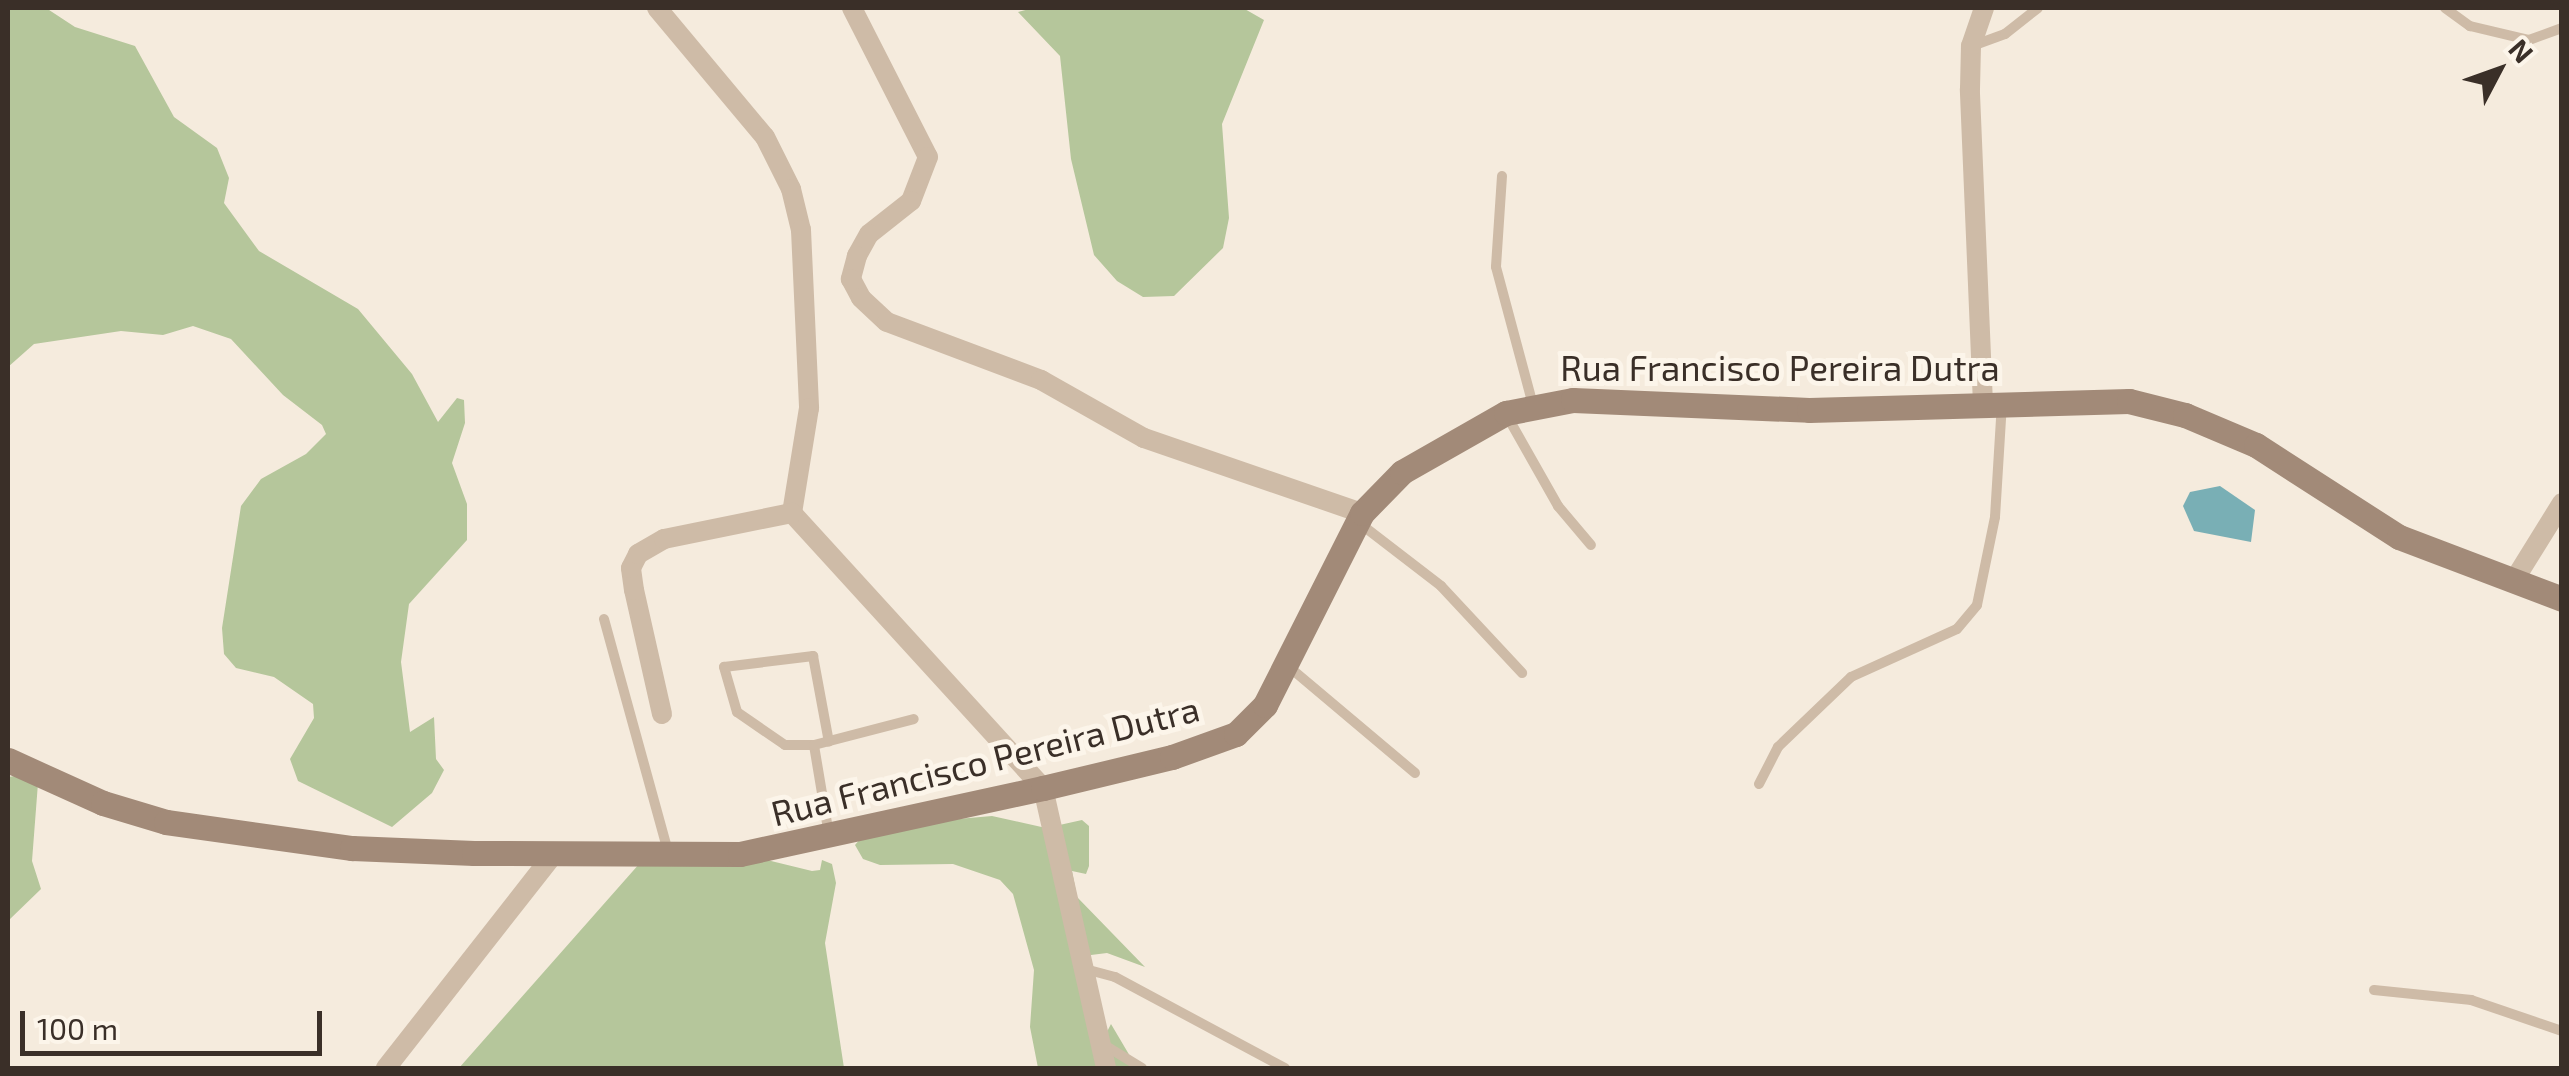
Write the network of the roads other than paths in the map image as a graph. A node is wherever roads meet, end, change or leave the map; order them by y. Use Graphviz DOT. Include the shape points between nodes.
graph roads {
  1 [pos="657,8"];
  2 [pos="852,8"];
  3 [pos="1984,8"];
  4 [pos="2038,8"];
  5 [pos="2445,8"];
  6 [pos="2562,28"];
  7 [pos="1971,46"];
  8 [pos="1502,176"];
  9 [pos="1992,403"];
  10 [pos="1533,406"];
  11 [pos="1506,413"];
  12 [pos="2562,503"];
  13 [pos="792,513"];
  14 [pos="1360,517"];
  15 [pos="1590,545"];
  16 [pos="2513,582"];
  17 [pos="2562,599"];
  18 [pos="604,619"];
  19 [pos="1288,666"];
  20 [pos="1522,673"];
  21 [pos="662,714"];
  22 [pos="914,720"];
  23 [pos="829,742"];
  24 [pos="814,745"];
  25 [pos="8,760"];
  26 [pos="1415,773"];
  27 [pos="1759,784"];
  28 [pos="1043,788"];
  29 [pos="829,836"];
  30 [pos="553,855"];
  31 [pos="669,856"];
  32 [pos="1084,968"];
  33 [pos="2374,990"];
  34 [pos="2562,1032"];
  35 [pos="1100,1043"];
  36 [pos="386,1068"];
  37 [pos="1106,1068"];
  38 [pos="1142,1068"];
  39 [pos="1285,1068"];
  1 -- 13 [label="street" via="765,137 791,188 801,230 810,408"];
  2 -- 14 [label="street" via="928,157 922,184 869,234 857,256 851,279 862,298 888,322 1041,380 1130,432"];
  3 -- 7 [label="street"];
  4 -- 7 [label="lane" via="2006,34"];
  5 -- 6 [label="lane" via="2470,26 2530,40"];
  7 -- 9 [label="street"];
  8 -- 10 [label="lane" via="1496,267"];
  9 -- 10 [label="main road, Rua Francisco Pereira Dutra" via="1809,410 1573,400"];
  9 -- 16 [label="main road, Rua Francisco Pereira Dutra" via="2129,402 2186,414 2256,446 2399,537"];
  9 -- 27 [label="lane" via="1995,516 1977,604 1957,628 1852,677 1778,746"];
  10 -- 11 [label="main road, Rua Francisco Pereira Dutra"];
  11 -- 14 [label="main road, Rua Francisco Pereira Dutra" via="1402,472"];
  11 -- 15 [label="lane" via="1558,506"];
  12 -- 16 [label="street"];
  13 -- 21 [label="street" via="664,539 638,554 631,568 634,590"];
  13 -- 28 [label="street"];
  14 -- 19 [label="main road, Rua Francisco Pereira Dutra"];
  14 -- 20 [label="lane" via="1441,586"];
  16 -- 17 [label="main road, Rua Francisco Pereira Dutra"];
  18 -- 31 [label="lane"];
  19 -- 26 [label="lane"];
  19 -- 28 [label="main road, Rua Francisco Pereira Dutra" via="1265,706 1236,734 1172,758"];
  22 -- 23 [label="lane"];
  23 -- 24 [label="lane"];
  23 -- 24 [label="lane" via="813,656 724,667 737,712 785,746"];
  24 -- 29 [label="lane"];
  25 -- 30 [label="main road, Rua Francisco Pereira Dutra" via="103,803 229,834 352,848"];
  28 -- 29 [label="main road, Rua Francisco Pereira Dutra"];
  28 -- 32 [label="street"];
  29 -- 31 [label="main road, Rua Francisco Pereira Dutra" via="740,854"];
  30 -- 31 [label="main road, Rua Francisco Pereira Dutra"];
  30 -- 36 [label="street"];
  32 -- 35 [label="street"];
  32 -- 39 [label="lane"];
  33 -- 34 [label="lane" via="2471,1000"];
  35 -- 37 [label="street"];
  35 -- 38 [label="lane"];
}
